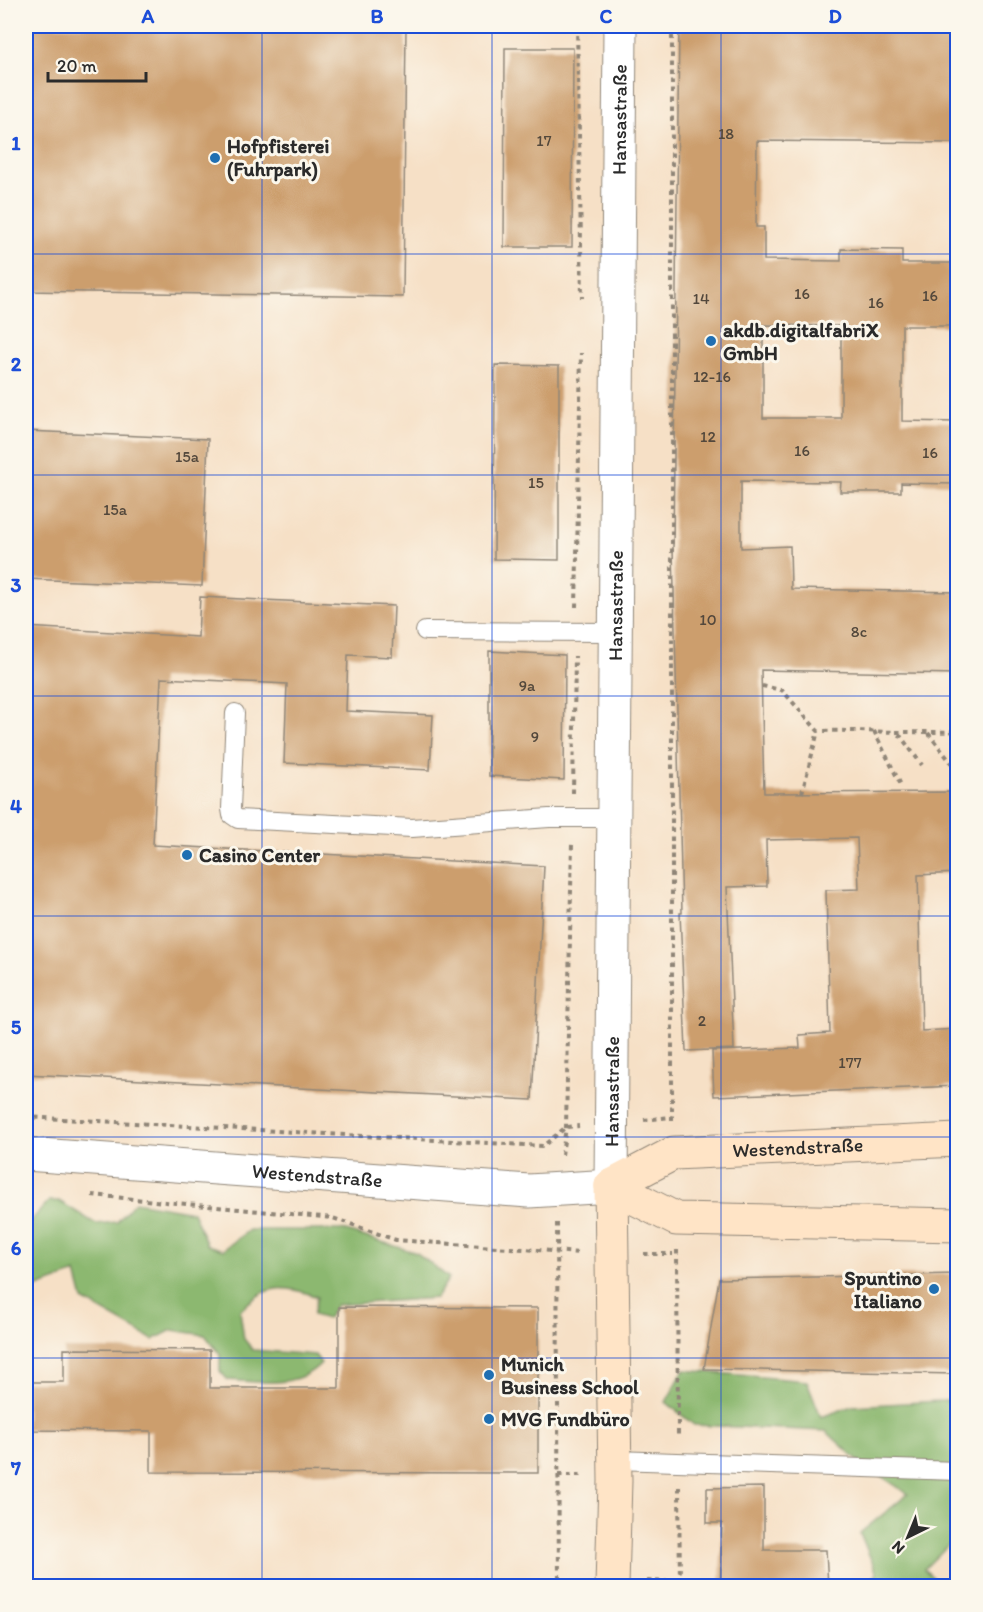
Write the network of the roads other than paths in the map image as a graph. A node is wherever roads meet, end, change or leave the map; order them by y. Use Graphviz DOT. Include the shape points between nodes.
graph roads {
  1 [pos="620,26"];
  2 [pos="425,631"];
  3 [pos="616,632"];
  4 [pos="235,713"];
  5 [pos="614,818"];
  6 [pos="957,1140"];
  7 [pos="26,1155"];
  8 [pos="611,1186"];
  9 [pos="957,1225"];
  10 [pos="615,1460"];
  11 [pos="957,1471"];
  12 [pos="612,1587"];
  1 -- 3 [label="street, Hansastraße"];
  2 -- 3 [label="lane"];
  3 -- 5 [label="street, Hansastraße"];
  4 -- 5 [label="lane" via="231,810 238,819 412,828 572,817"];
  5 -- 8 [label="street, Hansastraße"];
  6 -- 8 [label="main road, Westendstraße" via="674,1153"];
  7 -- 8 [label="street, Westendstraße" via="530,1191"];
  8 -- 9 [label="main road" via="676,1219"];
  8 -- 10 [label="main road"];
  10 -- 11 [label="lane"];
  10 -- 12 [label="main road"];
}
